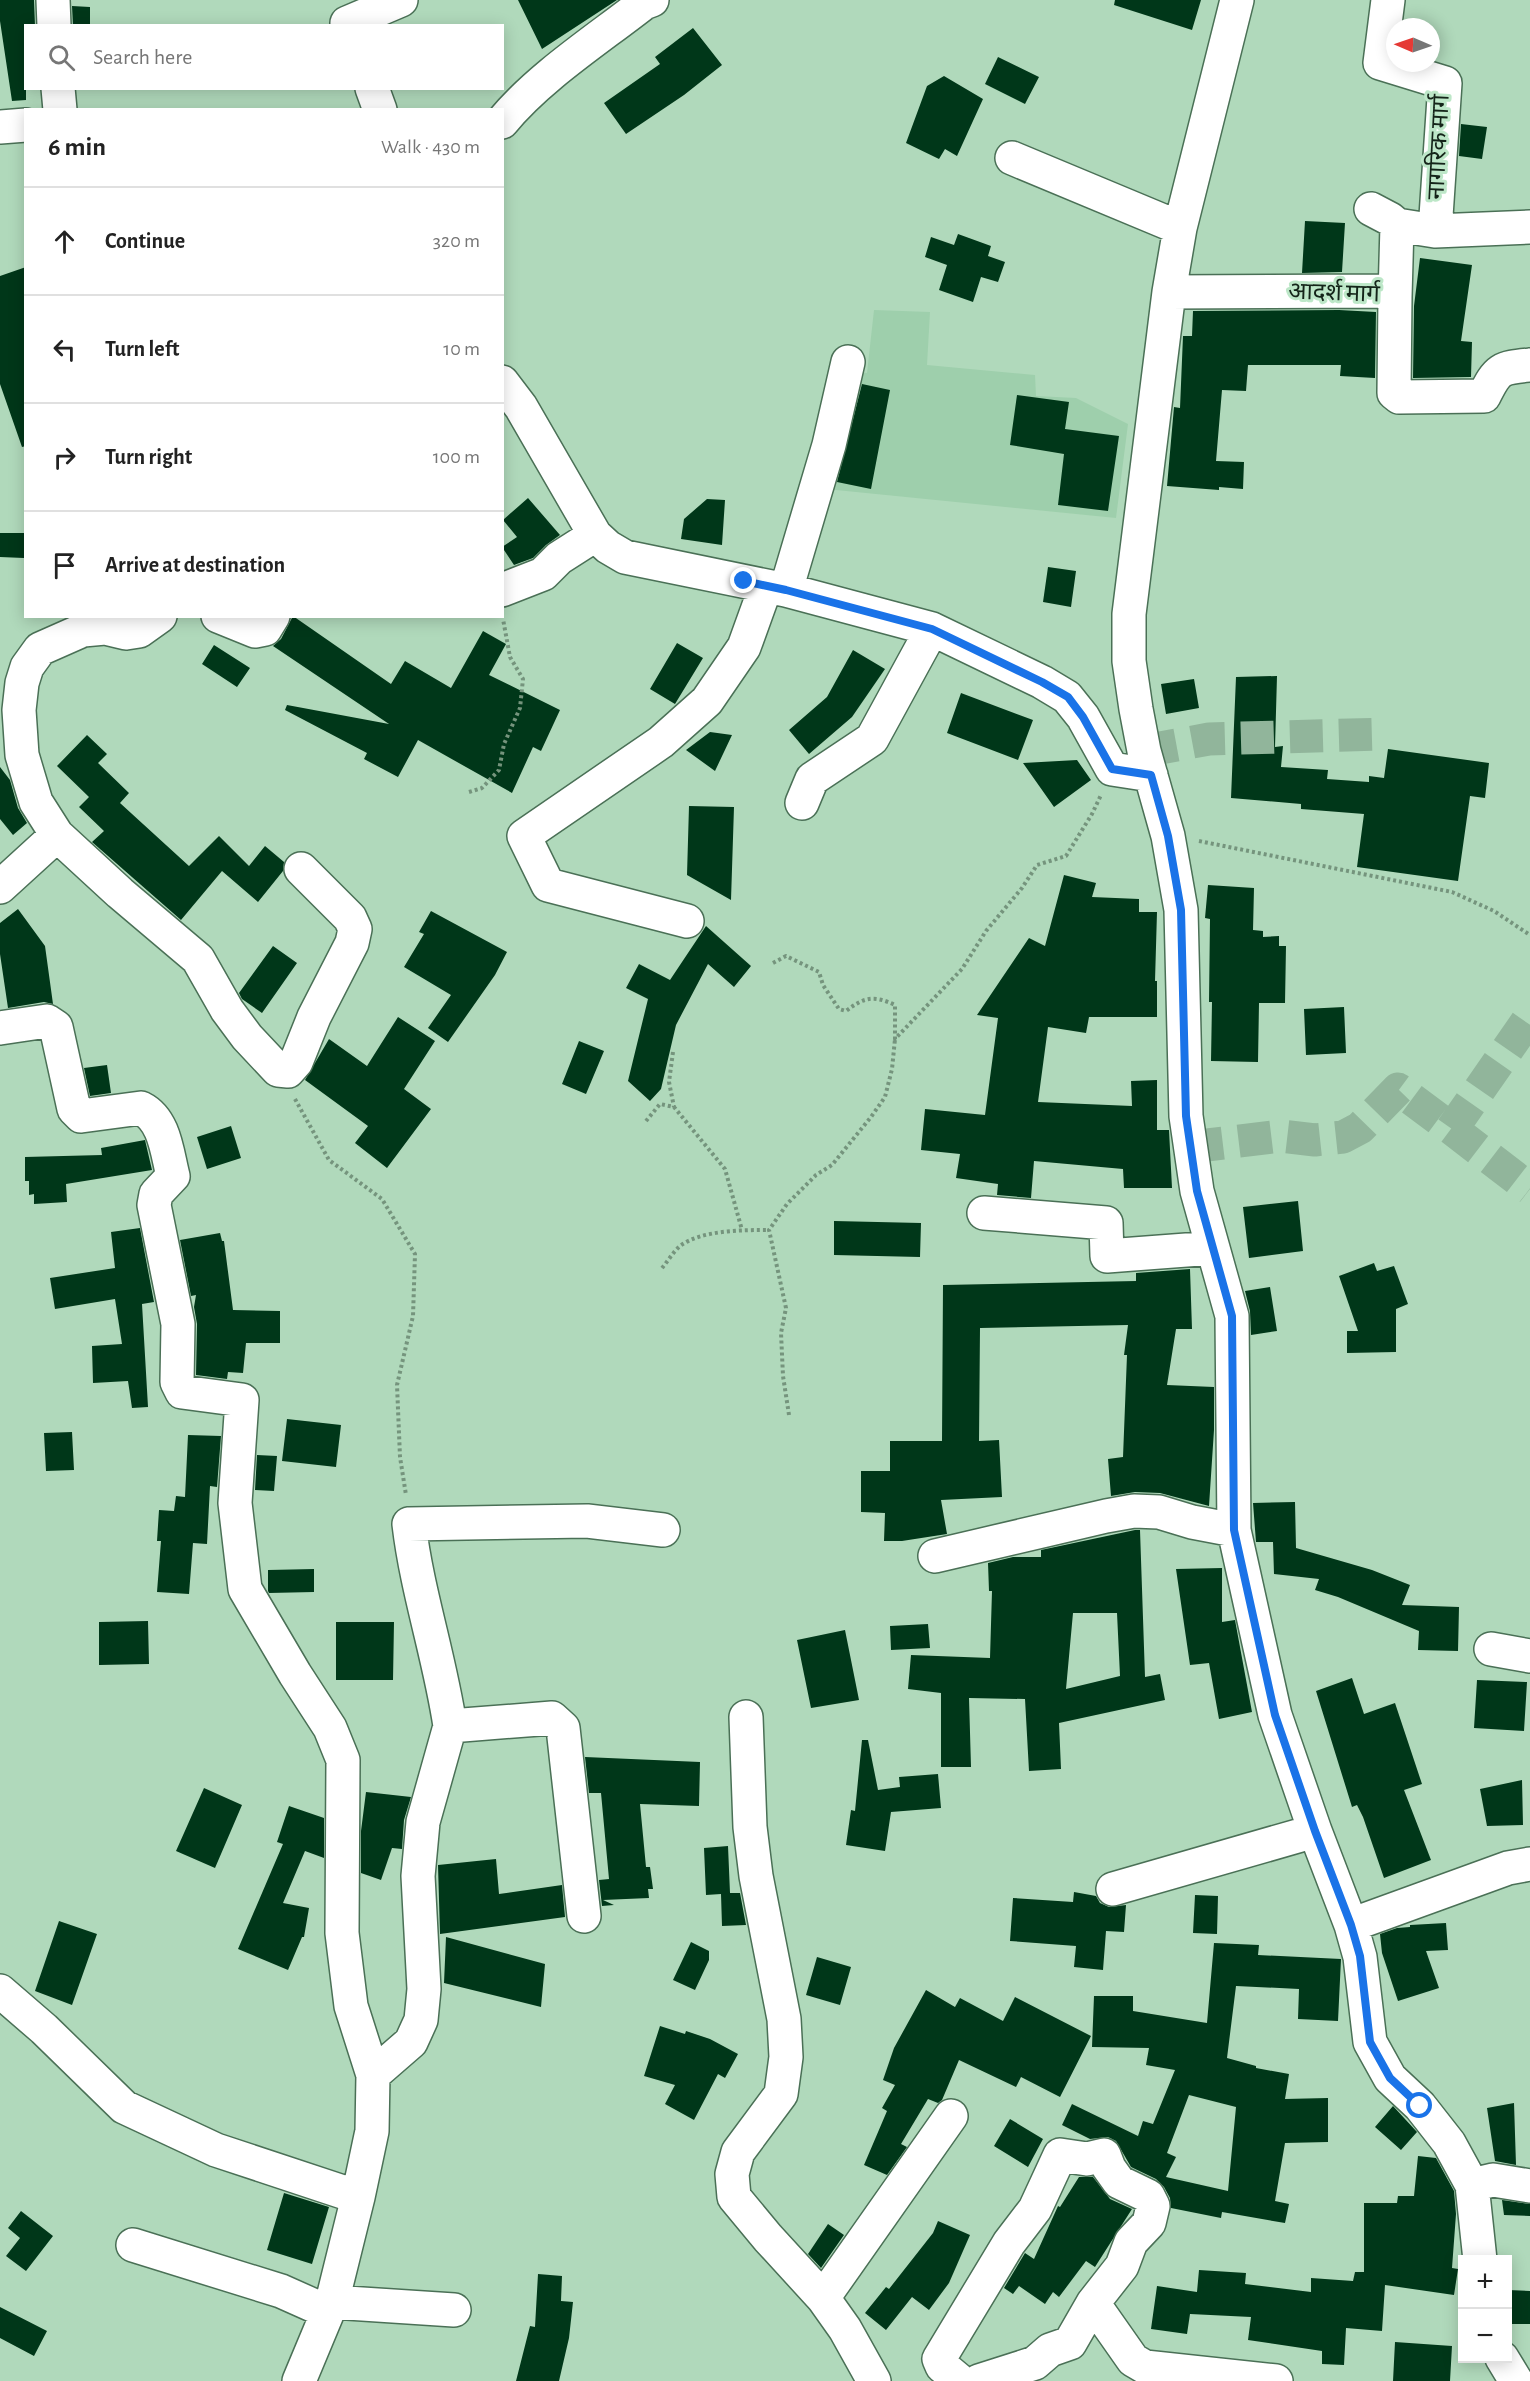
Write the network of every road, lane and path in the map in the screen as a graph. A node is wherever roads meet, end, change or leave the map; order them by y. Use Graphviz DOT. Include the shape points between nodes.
graph roads {
  1 [pos="53,0"];
  2 [pos="401,0"];
  3 [pos="652,0"];
  4 [pos="1237,0"];
  5 [pos="1388,0"];
  6 [pos="344,16"];
  7 [pos="54,24"];
  8 [pos="58,90"];
  9 [pos="373,90"];
  10 [pos="60,108"];
  11 [pos="379,108"];
  12 [pos="504,120"];
  13 [pos="24,125"];
  14 [pos="0,127"];
  15 [pos="1012,158"];
  16 [pos="1530,227"];
  17 [pos="1180,228"];
  18 [pos="1435,231"];
  19 [pos="1169,292"];
  20 [pos="1395,297"];
  21 [pos="848,362"];
  22 [pos="1530,365"];
  23 [pos="504,385"];
  24 [pos="595,535"];
  25 [pos="776,588"];
  26 [pos="504,589"];
  27 [pos="157,618"];
  28 [pos="223,618"];
  29 [pos="272,618"];
  30 [pos="503,618"];
  31 [pos="932,629"];
  32 [pos="1112,769"];
  33 [pos="1151,775"];
  34 [pos="469,792"];
  35 [pos="802,802"];
  36 [pos="57,835"];
  37 [pos="1168,836"];
  38 [pos="301,868"];
  39 [pos="2,879"];
  40 [pos="687,921"];
  41 [pos="1530,935"];
  42 [pos="773,963"];
  43 [pos="0,1028"];
  44 [pos="895,1039"];
  45 [pos="673,1052"];
  46 [pos="278,1070"];
  47 [pos="674,1107"];
  48 [pos="646,1121"];
  49 [pos="984,1213"];
  50 [pos="742,1230"];
  51 [pos="769,1230"];
  52 [pos="1213,1248"];
  53 [pos="662,1269"];
  54 [pos="789,1415"];
  55 [pos="409,1524"];
  56 [pos="663,1530"];
  57 [pos="1234,1530"];
  58 [pos="935,1556"];
  59 [pos="1491,1649"];
  60 [pos="1530,1656"];
  61 [pos="746,1717"];
  62 [pos="450,1726"];
  63 [pos="1315,1831"];
  64 [pos="1530,1864"];
  65 [pos="1113,1889"];
  66 [pos="584,1916"];
  67 [pos="1351,1925"];
  68 [pos="0,1991"];
  69 [pos="373,2075"];
  70 [pos="951,2116"];
  71 [pos="1472,2186"];
  72 [pos="1530,2186"];
  73 [pos="358,2197"];
  74 [pos="134,2246"];
  75 [pos="1480,2255"];
  76 [pos="823,2298"];
  77 [pos="1093,2303"];
  78 [pos="330,2307"];
  79 [pos="454,2310"];
  80 [pos="1505,2363"];
  81 [pos="299,2381"];
  82 [pos="874,2381"];
  83 [pos="960,2381"];
  84 [pos="979,2381"];
  85 [pos="1276,2381"];
  86 [pos="1516,2381"];
  1 -- 7 [label="street"];
  2 -- 6 [label="street"];
  3 -- 12 [label="street" via="571,60 517,104"];
  4 -- 17 [label="street"];
  5 -- 18 [label="street, नागरिक मार्ग" via="1380,63 1445,83"];
  8 -- 10 [label="street"];
  9 -- 11 [label="street"];
  13 -- 14 [label="street"];
  15 -- 17 [label="street"];
  16 -- 18 [label="street, नागरिक मार्ग"];
  17 -- 19 [label="street"];
  18 -- 20 [label="street, नागरिक मार्ग" via="1384,217"];
  19 -- 20 [label="street, आदर्श मार्ग" via="1380,291"];
  19 -- 33 [label="street" via="1129,614 1134,699"];
  20 -- 22 [label="street, आदर्श मार्ग" via="1394,393 1399,397 1484,396 1492,380 1505,368"];
  21 -- 25 [label="street" via="829,445"];
  23 -- 24 [label="street"];
  24 -- 25 [label="street" via="625,557"];
  24 -- 26 [label="street" via="559,558 543,574"];
  25 -- 31 [label="street"];
  25 -- 40 [label="street" via="744,647 707,701 661,742 524,836 548,885"];
  27 -- 36 [label="street" via="139,631 83,630 40,649 27,667 19,710 22,755 36,802"];
  28 -- 29 [label="street" via="255,631 265,629"];
  30 -- 34 [label="path" via="510,657 523,679 520,708 504,744 499,770 482,788"];
  31 -- 32 [label="street" via="1068,697"];
  31 -- 35 [label="street" via="872,739 812,779"];
  32 -- 33 [label="street"];
  32 -- 44 [label="path" via="1092,814 1066,856 1037,865 962,969"];
  33 -- 37 [label="street"];
  36 -- 39 [label="street"];
  36 -- 46 [label="street" via="198,959 227,1010"];
  37 -- 41 [label="path" via="1452,892 1494,911"];
  37 -- 52 [label="street" via="1181,910 1186,1116 1197,1191"];
  38 -- 46 [label="street" via="350,918 355,929 296,1062 288,1071"];
  42 -- 44 [label="path" via="786,956 819,972 838,1009 846,1011 861,1000 882,998 895,1005"];
  43 -- 69 [label="street" via="47,1021 56,1027 74,1109 81,1116 141,1108 150,1112 162,1132 173,1176 156,1194 154,1205 178,1324 177,1382 182,1392 242,1400 235,1503 245,1589 330,1728 343,1760 342,1933 351,2006"];
  44 -- 51 [label="path" via="885,1096 876,1110 832,1165 787,1204"];
  45 -- 47 [label="path" via="669,1082"];
  46 -- 55 [label="path" via="330,1160 382,1199 415,1254 413,1316 397,1385 400,1457"];
  47 -- 48 [label="path" via="660,1104"];
  47 -- 50 [label="path" via="725,1169"];
  49 -- 52 [label="street" via="1106,1223 1107,1257"];
  50 -- 51 [label="path"];
  50 -- 53 [label="path" via="696,1237 679,1247"];
  51 -- 54 [label="path" via="786,1308 781,1333"];
  52 -- 57 [label="street" via="1232,1316"];
  55 -- 56 [label="street" via="587,1521"];
  55 -- 62 [label="street" via="413,1560"];
  57 -- 58 [label="street" via="1159,1512 1134,1511"];
  57 -- 63 [label="street" via="1275,1715"];
  59 -- 60 [label="street"];
  61 -- 76 [label="street" via="750,1827 784,2019 786,2057 781,2094 738,2152 732,2174 734,2197"];
  62 -- 66 [label="street" via="552,1718 563,1728"];
  62 -- 69 [label="street" via="423,1822 418,1876 424,1989 421,2020 411,2042"];
  63 -- 65 [label="street"];
  63 -- 67 [label="street"];
  64 -- 67 [label="street" via="1508,1868"];
  67 -- 71 [label="street" via="1360,1956 1370,2042 1390,2078 1420,2106 1449,2143"];
  68 -- 73 [label="street" via="124,2107 216,2150"];
  69 -- 73 [label="street" via="372,2130"];
  70 -- 76 [label="street"];
  71 -- 72 [label="street" via="1493,2180"];
  71 -- 75 [label="street"];
  73 -- 78 [label="street"];
  74 -- 78 [label="street"];
  76 -- 82 [label="street"];
  77 -- 83 [label="street" via="1122,2266 1131,2242 1149,2223 1153,2206 1148,2196 1119,2182 1104,2155 1087,2159 1060,2155 1035,2209 1009,2243 939,2359"];
  77 -- 84 [label="street" via="1071,2343 1050,2350 1035,2363"];
  77 -- 85 [label="street" via="1133,2360 1145,2367"];
  78 -- 79 [label="street"];
  78 -- 81 [label="street"];
  80 -- 86 [label="street"];
}
